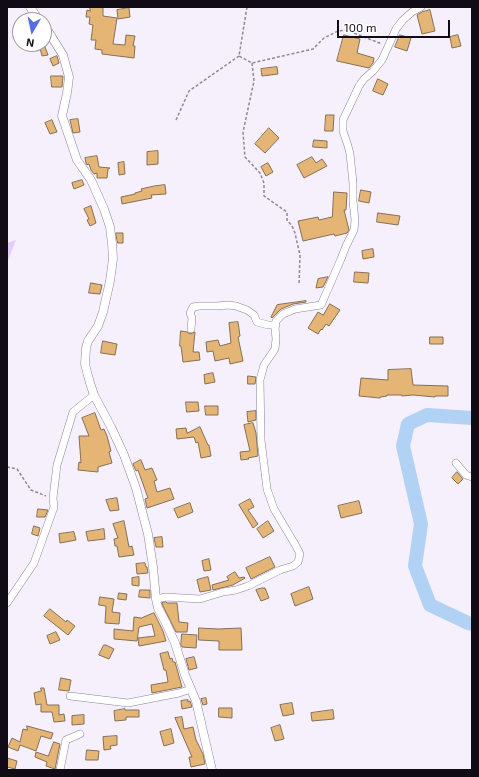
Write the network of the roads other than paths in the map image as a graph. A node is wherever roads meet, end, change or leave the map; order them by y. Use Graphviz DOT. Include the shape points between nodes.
graph roads {
  1 [pos="421,7"];
  2 [pos="52,37"];
  3 [pos="276,325"];
  4 [pos="191,329"];
  5 [pos="94,395"];
  6 [pos="456,463"];
  7 [pos="472,477"];
  8 [pos="156,598"];
  9 [pos="7,603"];
  10 [pos="191,689"];
  11 [pos="70,696"];
  12 [pos="80,734"];
  13 [pos="60,770"];
  14 [pos="212,770"];
  1 -- 3 [label="street" via="412,12 396,29 382,60 359,86 343,120 343,132 350,154 356,220 342,259 321,305 283,314 276,321"];
  2 -- 5 [label="street" via="63,55 69,77 62,116 77,160 91,180 104,209 112,243 113,259 103,312 86,348 85,364"];
  3 -- 4 [label="street" via="257,322 247,310 228,304 193,307 190,313"];
  3 -- 8 [label="street" via="275,349 264,365 260,380 261,440 267,488 274,509 300,554 298,562 236,590 200,599"];
  5 -- 8 [label="street" via="124,454 136,488 148,534"];
  5 -- 9 [label="street" via="73,412 57,465 54,507 34,562"];
  6 -- 7 [label="street" via="466,475"];
  8 -- 10 [label="street"];
  10 -- 11 [label="street" via="128,703"];
  10 -- 14 [label="street" via="200,714"];
  12 -- 13 [label="street" via="66,740"];
}
